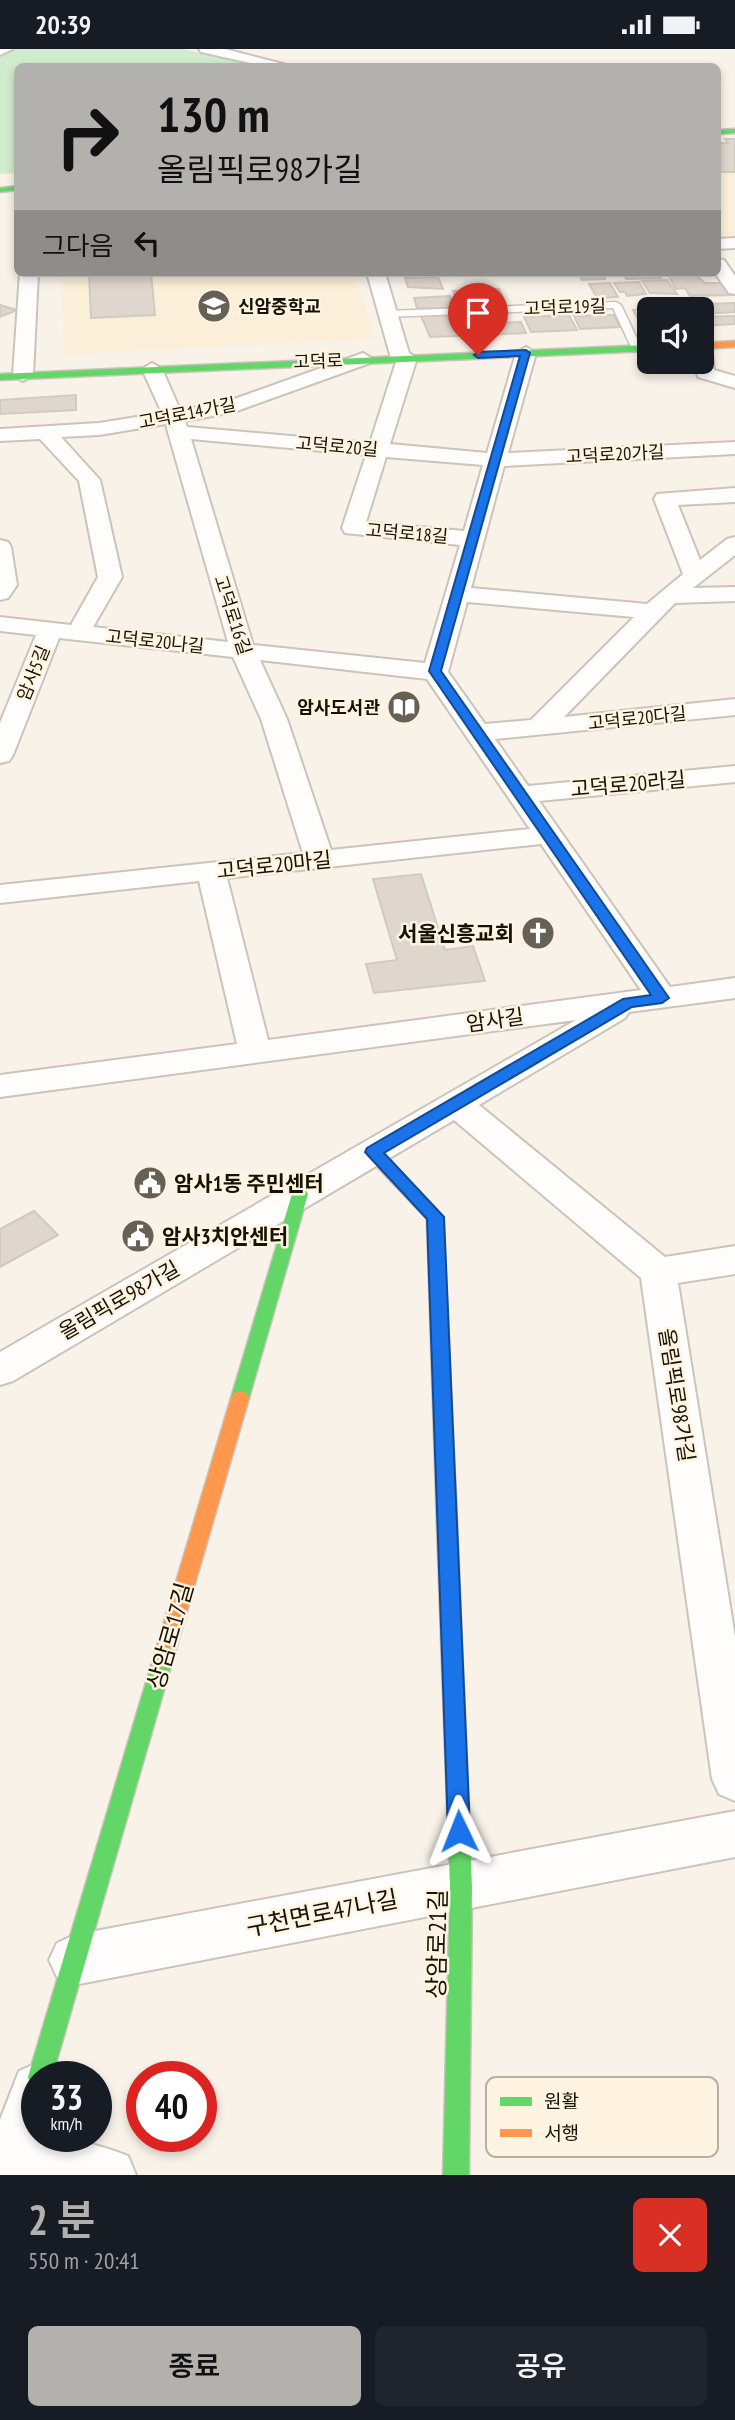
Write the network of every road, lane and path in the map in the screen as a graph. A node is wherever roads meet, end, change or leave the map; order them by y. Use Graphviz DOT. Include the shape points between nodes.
graph roads {
  1 [pos="6,49"];
  2 [pos="206,49"];
  3 [pos="0,51"];
  4 [pos="271,63"];
  5 [pos="721,268"];
  6 [pos="16,277"];
  7 [pos="29,277"];
  8 [pos="377,277"];
  9 [pos="10,278"];
  10 [pos="735,289"];
  11 [pos="616,305"];
  12 [pos="388,314"];
  13 [pos="637,339"];
  14 [pos="735,344"];
  15 [pos="714,345"];
  16 [pos="637,349"];
  17 [pos="526,353"];
  18 [pos="404,358"];
  19 [pos="363,359"];
  20 [pos="152,369"];
  21 [pos="708,374"];
  22 [pos="23,375"];
  23 [pos="0,377"];
  24 [pos="735,382"];
  25 [pos="176,425"];
  26 [pos="46,433"];
  27 [pos="0,435"];
  28 [pos="735,448"];
  29 [pos="379,450"];
  30 [pos="495,460"];
  31 [pos="735,495"];
  32 [pos="473,539"];
  33 [pos="735,544"];
  34 [pos="0,547"];
  35 [pos="695,576"];
  36 [pos="0,593"];
  37 [pos="457,594"];
  38 [pos="735,594"];
  39 [pos="661,604"];
  40 [pos="0,624"];
  41 [pos="50,630"];
  42 [pos="78,633"];
  43 [pos="243,651"];
  44 [pos="435,671"];
  45 [pos="735,707"];
  46 [pos="538,727"];
  47 [pos="478,733"];
  48 [pos="0,755"];
  49 [pos="735,774"];
  50 [pos="520,795"];
  51 [pos="549,835"];
  52 [pos="320,860"];
  53 [pos="211,871"];
  54 [pos="0,894"];
  55 [pos="735,988"];
  56 [pos="645,1000"];
  57 [pos="255,1052"];
  58 [pos="0,1086"];
  59 [pos="456,1104"];
  60 [pos="373,1152"];
  61 [pos="300,1194"];
  62 [pos="735,1261"];
  63 [pos="658,1272"];
  64 [pos="0,1370"];
  65 [pos="735,1779"];
  66 [pos="735,1834"];
  67 [pos="461,1887"];
  68 [pos="74,1960"];
  69 [pos="45,2061"];
  70 [pos="21,2130"];
  71 [pos="10,2158"];
  72 [pos="109,2175"];
  73 [pos="456,2175"];
  1 -- 3 [label="street"];
  2 -- 4 [label="street"];
  5 -- 10 [label="street"];
  6 -- 9 [label="street"];
  7 -- 22 [label="street"];
  8 -- 12 [label="street"];
  11 -- 12 [label="lane, 고덕로19길"];
  11 -- 13 [label="lane, 고덕로"];
  12 -- 18 [label="street"];
  14 -- 15 [label="street"];
  16 -- 17 [label="street, 고덕로"];
  17 -- 18 [label="street, 고덕로"];
  17 -- 30 [label="street"];
  18 -- 19 [label="street, 고덕로"];
  18 -- 29 [label="street, 고덕로18길"];
  19 -- 20 [label="street, 고덕로"];
  19 -- 25 [label="street, 고덕로14가길"];
  20 -- 22 [label="street, 고덕로"];
  20 -- 25 [label="street, 고덕로16길"];
  21 -- 24 [label="street"];
  22 -- 23 [label="street, 고덕로"];
  25 -- 26 [label="street, 고덕로14가길"];
  25 -- 29 [label="street, 고덕로20길"];
  25 -- 43 [label="street, 고덕로16길"];
  26 -- 27 [label="street, 고덕로14가길"];
  26 -- 42 [label="street" via="89,480 110,577"];
  28 -- 30 [label="street, 고덕로20가길"];
  29 -- 30 [label="street, 고덕로20길"];
  29 -- 32 [label="street, 고덕로18길" via="353,528"];
  30 -- 32 [label="street"];
  31 -- 35 [label="street" via="665,499"];
  32 -- 37 [label="street"];
  33 -- 35 [label="street, 고덕로20다길"];
  34 -- 36 [label="street" via="5,585"];
  35 -- 39 [label="street, 고덕로20다길"];
  37 -- 39 [label="street"];
  37 -- 44 [label="street"];
  38 -- 39 [label="street"];
  39 -- 46 [label="street, 고덕로20다길"];
  40 -- 41 [label="street, 고덕로20나길"];
  41 -- 42 [label="street, 고덕로20나길"];
  41 -- 48 [label="street, 암사5길"];
  42 -- 43 [label="street, 고덕로20나길"];
  43 -- 44 [label="street, 고덕로20나길"];
  43 -- 52 [label="street, 고덕로16길" via="274,719"];
  44 -- 47 [label="street"];
  45 -- 46 [label="street, 고덕로20다길"];
  46 -- 47 [label="street, 고덕로20다길"];
  47 -- 50 [label="street"];
  49 -- 50 [label="street, 고덕로20라길"];
  50 -- 51 [label="street"];
  51 -- 52 [label="street, 고덕로20마길"];
  51 -- 56 [label="street"];
  52 -- 53 [label="street, 고덕로20마길"];
  53 -- 54 [label="street, 고덕로20마길"];
  53 -- 57 [label="street"];
  55 -- 56 [label="street, 암사길"];
  56 -- 57 [label="street, 암사길"];
  56 -- 59 [label="street, 올림픽로98가길"];
  57 -- 58 [label="street, 암사길"];
  59 -- 60 [label="street, 올림픽로98가길"];
  59 -- 63 [label="street"];
  60 -- 61 [label="street, 올림픽로98가길"];
  60 -- 67 [label="street, 상암로21길" via="435,1217"];
  61 -- 64 [label="street, 올림픽로98가길"];
  61 -- 68 [label="street, 상암로17길"];
  62 -- 63 [label="street"];
  63 -- 65 [label="street, 올림픽로98가길"];
  66 -- 67 [label="street, 구천면로47나길"];
  67 -- 68 [label="street, 구천면로47나길"];
  67 -- 73 [label="street, 상암로21길"];
  68 -- 69 [label="street, 상암로17길"];
  70 -- 71 [label="street"];
  71 -- 72 [label="street"];
}
